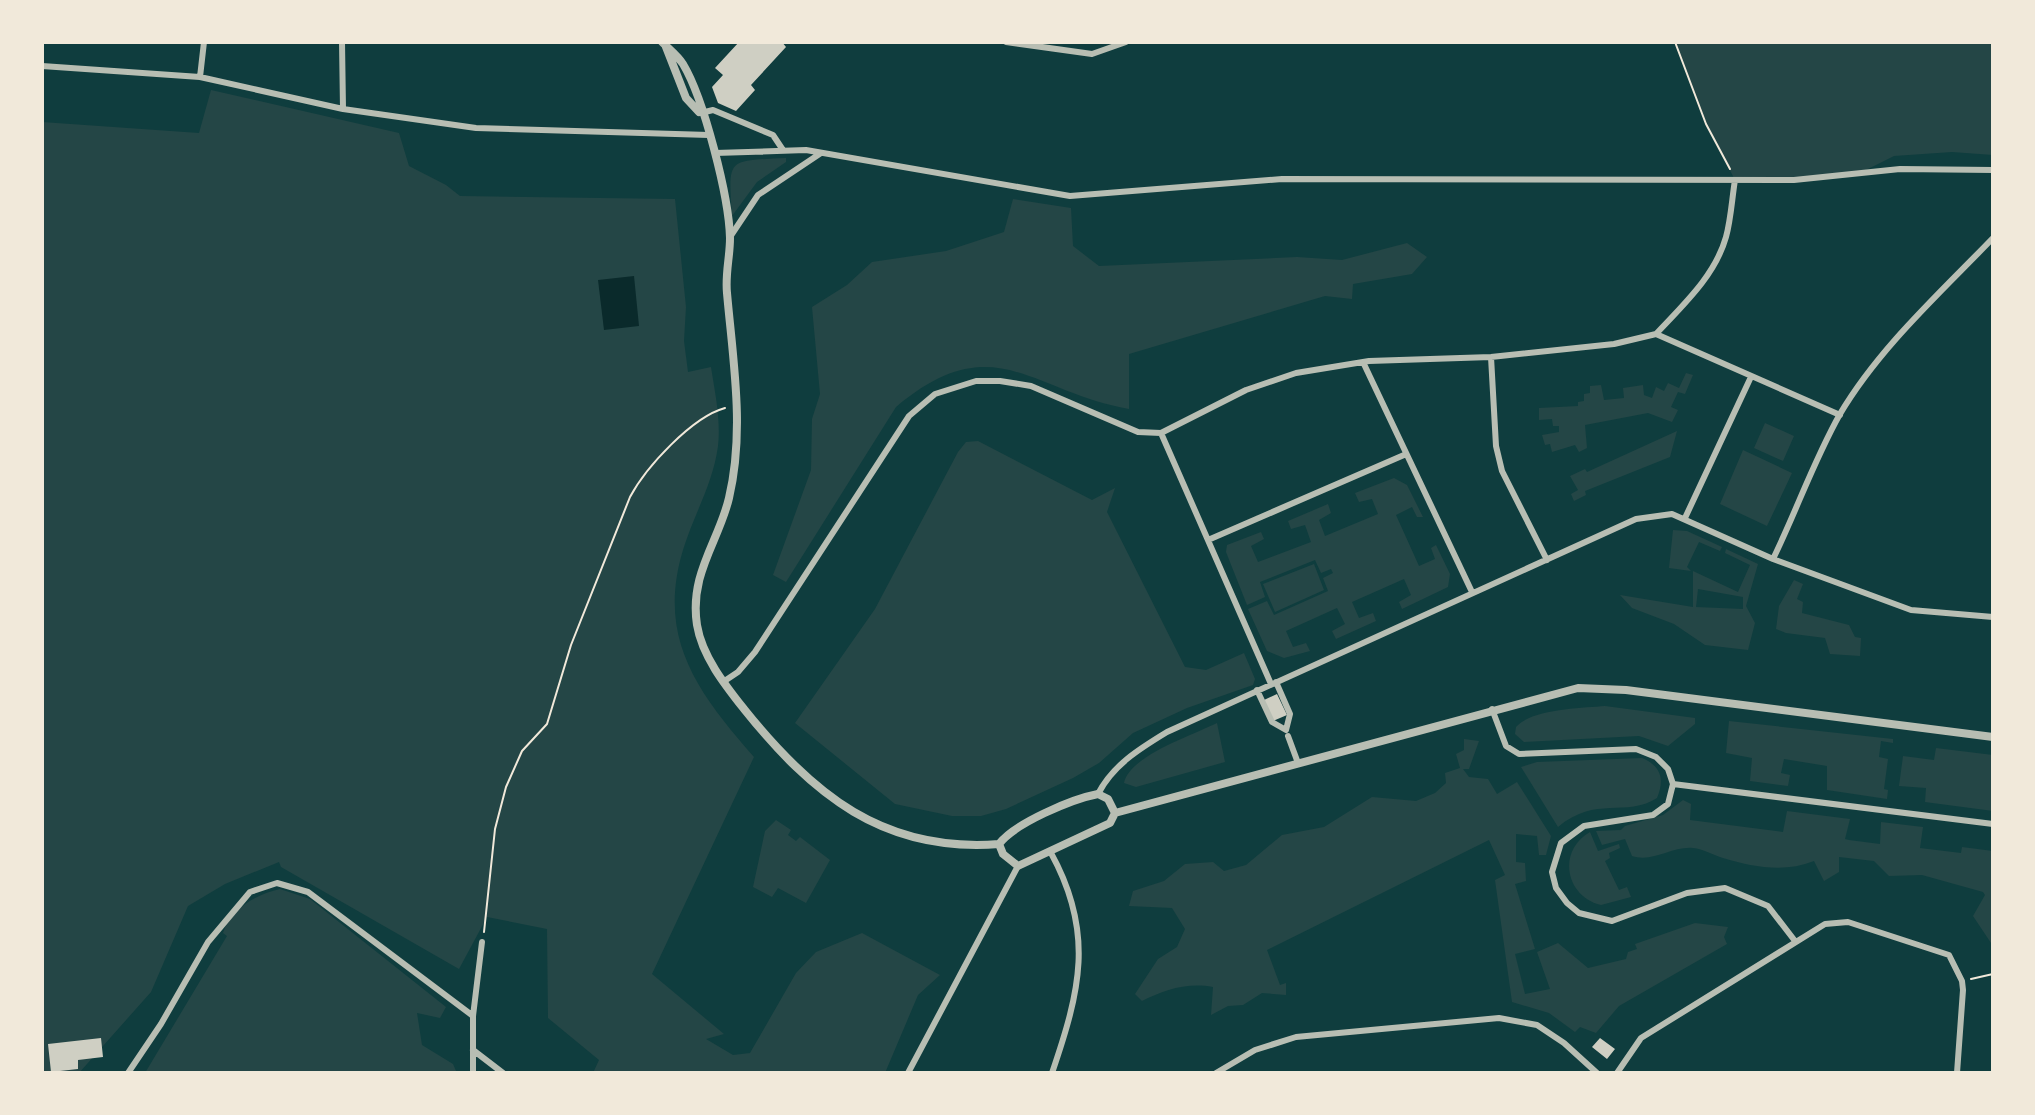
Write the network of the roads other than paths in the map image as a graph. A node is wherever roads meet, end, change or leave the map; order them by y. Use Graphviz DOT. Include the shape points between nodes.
graph roads {
  1 [pos="204,42"];
  2 [pos="342,42"];
  3 [pos="1006,42"];
  4 [pos="1126,42"];
  5 [pos="666,43"];
  6 [pos="42,66"];
  7 [pos="200,77"];
  8 [pos="343,109"];
  9 [pos="701,114"];
  10 [pos="709,135"];
  11 [pos="783,150"];
  12 [pos="715,153"];
  13 [pos="821,153"];
  14 [pos="1993,170"];
  15 [pos="1735,180"];
  16 [pos="730,237"];
  17 [pos="1993,238"];
  18 [pos="1656,334"];
  19 [pos="1491,357"];
  20 [pos="1363,362"];
  21 [pos="1750,379"];
  22 [pos="1840,415"];
  23 [pos="1161,433"];
  24 [pos="1404,455"];
  25 [pos="1685,518"];
  26 [pos="1208,540"];
  27 [pos="1773,559"];
  28 [pos="1547,560"];
  29 [pos="1472,592"];
  30 [pos="1993,617"];
  31 [pos="723,682"];
  32 [pos="1274,683"];
  33 [pos="1257,690"];
  34 [pos="1492,709"];
  35 [pos="1288,736"];
  36 [pos="1993,737"];
  37 [pos="1298,763"];
  38 [pos="1673,784"];
  39 [pos="1098,794"];
  40 [pos="1115,813"];
  41 [pos="1993,824"];
  42 [pos="999,844"];
  43 [pos="1051,853"];
  44 [pos="1018,866"];
  45 [pos="1795,941"];
  46 [pos="482,942"];
  47 [pos="473,1016"];
  48 [pos="473,1050"];
  49 [pos="128,1073"];
  50 [pos="473,1073"];
  51 [pos="503,1073"];
  52 [pos="908,1073"];
  53 [pos="1052,1073"];
  54 [pos="1216,1073"];
  55 [pos="1597,1073"];
  56 [pos="1617,1073"];
  57 [pos="1957,1073"];
  1 -- 7 [label="street"];
  2 -- 8 [label="street"];
  3 -- 4 [label="street" via="1092,54"];
  5 -- 9 [label="street" via="697,93"];
  6 -- 7 [label="street"];
  7 -- 8 [label="street"];
  8 -- 10 [label="street" via="476,128"];
  9 -- 10 [label="street"];
  9 -- 11 [label="street" via="713,110 773,135"];
  10 -- 12 [label="street"];
  11 -- 12 [label="street"];
  11 -- 13 [label="street"];
  12 -- 16 [label="street"];
  13 -- 15 [label="street" via="1070,196 1282,179"];
  13 -- 16 [label="street" via="758,195"];
  14 -- 15 [label="street" via="1900,169 1852,177"];
  15 -- 18 [label="street" via="1717,261"];
  16 -- 31 [label="street" via="726,282 739,426 729,497 705,554 697,625"];
  17 -- 22 [label="street" via="1913,320"];
  18 -- 19 [label="street" via="1614,344"];
  18 -- 21 [label="street"];
  19 -- 20 [label="street"];
  19 -- 28 [label="street" via="1502,471"];
  20 -- 23 [label="street" via="1296,373 1246,390"];
  20 -- 24 [label="street"];
  21 -- 22 [label="street"];
  21 -- 25 [label="street"];
  22 -- 27 [label="street"];
  23 -- 26 [label="street"];
  23 -- 31 [label="street" via="1138,432 1031,386 976,381 935,394 909,416 755,652"];
  24 -- 26 [label="street"];
  24 -- 29 [label="street"];
  25 -- 27 [label="street"];
  25 -- 28 [label="street" via="1660,514 1636,519"];
  26 -- 32 [label="street"];
  27 -- 30 [label="street" via="1911,610"];
  28 -- 29 [label="street"];
  29 -- 32 [label="street"];
  31 -- 42 [label="street" via="811,784 849,812 924,840"];
  32 -- 33 [label="street"];
  32 -- 33 [label="street" via="1290,714 1286,730 1272,722"];
  33 -- 39 [label="street" via="1136,751 1107,777"];
  34 -- 36 [label="street" via="1598,687"];
  34 -- 37 [label="street"];
  34 -- 38 [label="street" via="1506,746 1519,754 1636,749 1656,757"];
  35 -- 37 [label="street"];
  37 -- 40 [label="street"];
  38 -- 41 [label="street"];
  38 -- 45 [label="street" via="1668,804 1653,815 1584,826 1561,843 1552,872 1567,903 1593,919 1612,921 1687,893 1725,888 1768,906"];
  39 -- 40 [label="street" via="1108,799"];
  39 -- 42 [label="street" via="1017,828"];
  40 -- 43 [label="street" via="1110,823"];
  42 -- 44 [label="street"];
  43 -- 44 [label="street"];
  43 -- 53 [label="street" via="1081,947 1076,1000"];
  44 -- 52 [label="street"];
  45 -- 56 [label="street" via="1641,1038"];
  45 -- 57 [label="street" via="1825,924 1848,922 1949,955 1962,981"];
  46 -- 47 [label="street"];
  47 -- 48 [label="street"];
  47 -- 49 [label="street" via="308,892 277,883 250,892 208,942"];
  48 -- 50 [label="street"];
  48 -- 51 [label="street"];
  54 -- 55 [label="street" via="1255,1050 1296,1037 1499,1018 1537,1025"];
}
